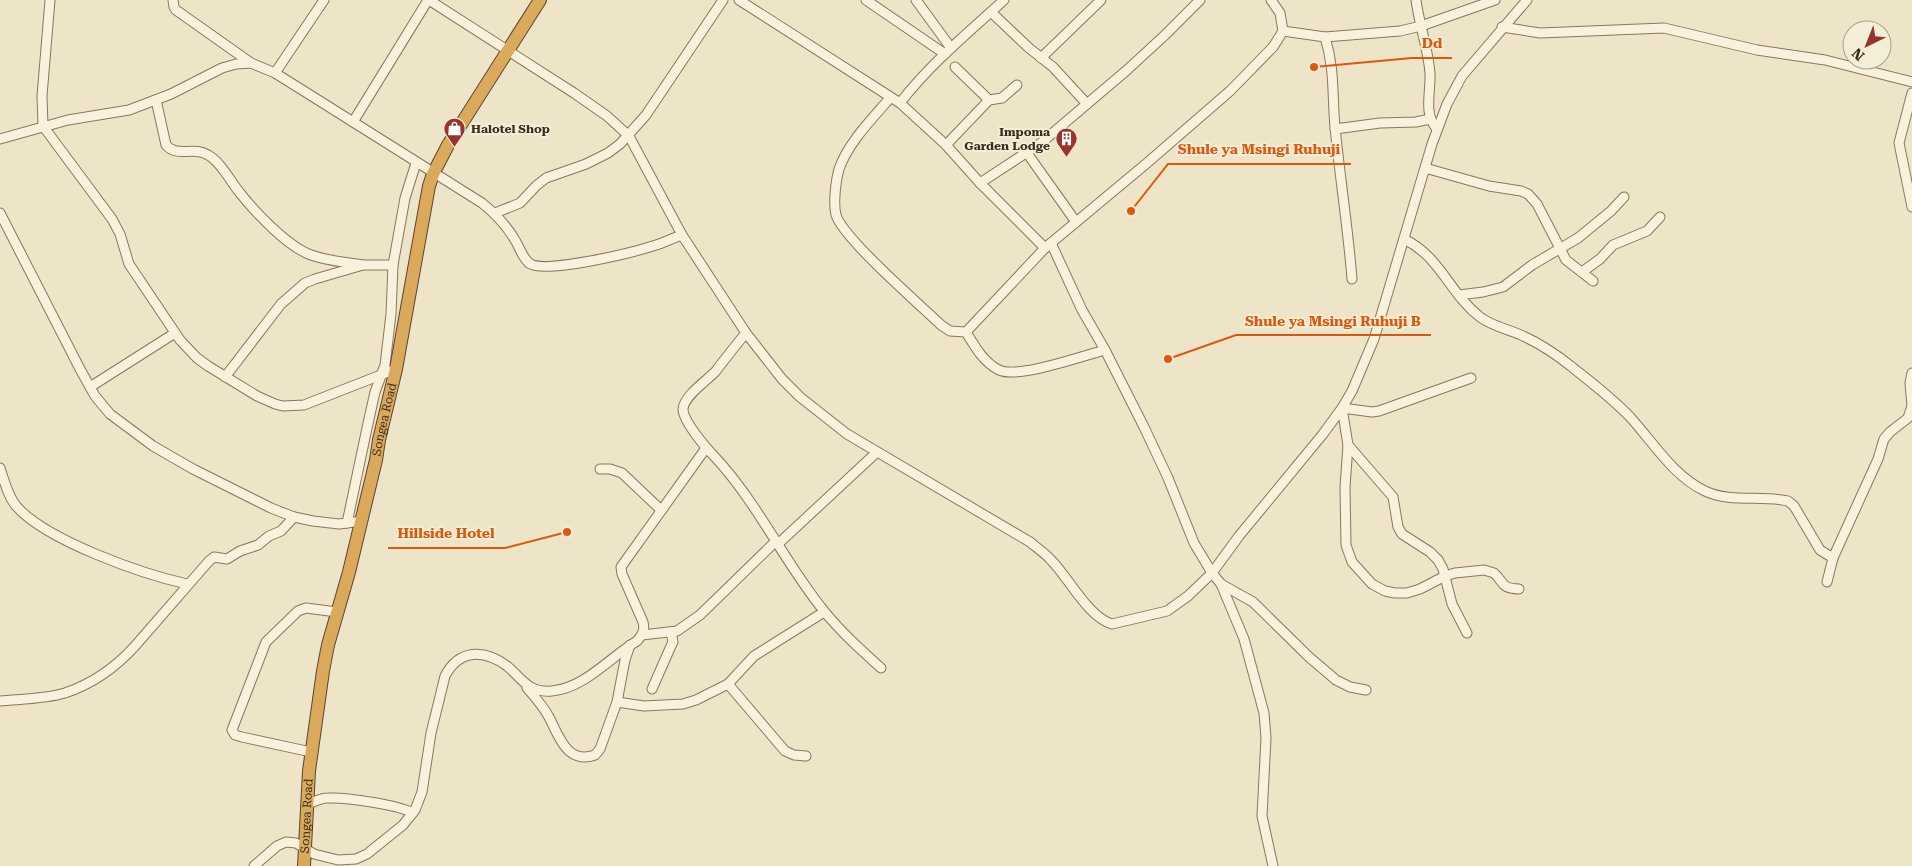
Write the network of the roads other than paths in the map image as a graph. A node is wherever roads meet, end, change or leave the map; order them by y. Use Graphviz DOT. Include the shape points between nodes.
graph roads {
  1 [pos="50,0"];
  2 [pos="173,0"];
  3 [pos="324,0"];
  4 [pos="428,0"];
  5 [pos="540,0"];
  6 [pos="723,0"];
  7 [pos="738,0"];
  8 [pos="866,0"];
  9 [pos="916,0"];
  10 [pos="1004,0"];
  11 [pos="1101,0"];
  12 [pos="1200,0"];
  13 [pos="1271,0"];
  14 [pos="1416,0"];
  15 [pos="1495,0"];
  16 [pos="1527,0"];
  17 [pos="991,12"];
  18 [pos="1422,26"];
  19 [pos="1502,28"];
  20 [pos="1283,31"];
  21 [pos="1325,37"];
  22 [pos="506,51"];
  23 [pos="948,51"];
  24 [pos="1041,58"];
  25 [pos="251,63"];
  26 [pos="955,67"];
  27 [pos="275,73"];
  28 [pos="1912,82"];
  29 [pos="1017,85"];
  30 [pos="1912,93"];
  31 [pos="890,98"];
  32 [pos="156,100"];
  33 [pos="989,100"];
  34 [pos="900,103"];
  35 [pos="1087,104"];
  36 [pos="1430,119"];
  37 [pos="353,122"];
  38 [pos="43,126"];
  39 [pos="1335,129"];
  40 [pos="1437,129"];
  41 [pos="629,136"];
  42 [pos="0,139"];
  43 [pos="946,145"];
  44 [pos="1027,153"];
  45 [pos="1901,158"];
  46 [pos="416,162"];
  47 [pos="1912,164"];
  48 [pos="1425,168"];
  49 [pos="433,174"];
  50 [pos="980,183"];
  51 [pos="1624,197"];
  52 [pos="1912,207"];
  53 [pos="0,213"];
  54 [pos="495,213"];
  55 [pos="1660,217"];
  56 [pos="1076,222"];
  57 [pos="682,234"];
  58 [pos="1404,238"];
  59 [pos="1048,246"];
  60 [pos="1561,249"];
  61 [pos="363,265"];
  62 [pos="393,265"];
  63 [pos="1582,272"];
  64 [pos="1352,279"];
  65 [pos="1594,281"];
  66 [pos="1459,295"];
  67 [pos="966,332"];
  68 [pos="175,333"];
  69 [pos="746,333"];
  70 [pos="1105,350"];
  71 [pos="396,370"];
  72 [pos="1912,373"];
  73 [pos="382,375"];
  74 [pos="225,377"];
  75 [pos="1470,378"];
  76 [pos="90,387"];
  77 [pos="1912,406"];
  78 [pos="1342,408"];
  79 [pos="1348,445"];
  80 [pos="706,448"];
  81 [pos="877,452"];
  82 [pos="0,468"];
  83 [pos="600,469"];
  84 [pos="661,510"];
  85 [pos="294,517"];
  86 [pos="362,521"];
  87 [pos="347,523"];
  88 [pos="777,542"];
  89 [pos="1833,558"];
  90 [pos="1212,573"];
  91 [pos="1445,576"];
  92 [pos="1828,582"];
  93 [pos="187,584"];
  94 [pos="1221,584"];
  95 [pos="1519,589"];
  96 [pos="337,612"];
  97 [pos="824,612"];
  98 [pos="671,632"];
  99 [pos="1467,633"];
  100 [pos="642,635"];
  101 [pos="630,645"];
  102 [pos="881,668"];
  103 [pos="523,684"];
  104 [pos="728,684"];
  105 [pos="652,689"];
  106 [pos="1366,690"];
  107 [pos="0,701"];
  108 [pos="617,702"];
  109 [pos="311,752"];
  110 [pos="806,756"];
  111 [pos="306,805"];
  112 [pos="413,813"];
  113 [pos="304,847"];
  114 [pos="254,866"];
  115 [pos="304,866"];
  116 [pos="1273,866"];
  1 -- 38 [label="street" via="42,96"];
  2 -- 25 [label="street" via="176,10"];
  3 -- 27 [label="street"];
  4 -- 22 [label="street"];
  4 -- 37 [label="street"];
  5 -- 22 [label="highway, Songea Road"];
  6 -- 41 [label="street"];
  7 -- 31 [label="street"];
  8 -- 23 [label="street"];
  9 -- 23 [label="street"];
  10 -- 17 [label="street"];
  11 -- 24 [label="street"];
  12 -- 35 [label="street"];
  13 -- 20 [label="street" via="1280,13"];
  14 -- 18 [label="street"];
  15 -- 18 [label="street"];
  16 -- 19 [label="street"];
  17 -- 23 [label="street"];
  17 -- 24 [label="street"];
  18 -- 21 [label="street"];
  18 -- 36 [label="street" via="1430,72"];
  19 -- 28 [label="street" via="1540,33 1664,28 1757,50 1825,60"];
  19 -- 40 [label="street" via="1462,76"];
  20 -- 21 [label="street"];
  20 -- 56 [label="street" via="1273,47 1230,91"];
  21 -- 39 [label="street" via="1333,68"];
  22 -- 41 [label="street" via="583,99"];
  22 -- 49 [label="highway, Songea Road"];
  23 -- 34 [label="street"];
  24 -- 35 [label="street" via="1054,67"];
  25 -- 27 [label="street"];
  25 -- 32 [label="street" via="222,68"];
  26 -- 33 [label="street"];
  27 -- 37 [label="street"];
  29 -- 33 [label="street" via="1002,98"];
  30 -- 45 [label="street" via="1899,143"];
  31 -- 34 [label="street"];
  31 -- 67 [label="street" via="849,150 840,168 836,183 836,214 854,241 941,325 950,331"];
  32 -- 38 [label="street" via="129,110"];
  32 -- 61 [label="street" via="166,145 171,150 208,155 244,198 300,251"];
  33 -- 43 [label="street"];
  34 -- 43 [label="street"];
  35 -- 44 [label="street"];
  36 -- 39 [label="street"];
  36 -- 40 [label="street"];
  37 -- 46 [label="street"];
  38 -- 42 [label="street"];
  38 -- 68 [label="street" via="112,219 129,264"];
  39 -- 64 [label="street"];
  40 -- 48 [label="street"];
  41 -- 54 [label="street" via="594,161 546,178 520,203"];
  41 -- 57 [label="street"];
  43 -- 50 [label="street"];
  44 -- 50 [label="street"];
  44 -- 56 [label="street"];
  45 -- 47 [label="street"];
  45 -- 52 [label="street"];
  46 -- 49 [label="street"];
  46 -- 62 [label="street" via="405,198"];
  48 -- 58 [label="street"];
  48 -- 60 [label="street" via="1528,194 1537,204"];
  49 -- 54 [label="street"];
  49 -- 71 [label="highway, Songea Road" via="425,202"];
  50 -- 59 [label="street"];
  51 -- 60 [label="street"];
  53 -- 76 [label="street"];
  54 -- 57 [label="street" via="530,264 540,267 621,255"];
  55 -- 63 [label="street" via="1646,231 1613,246"];
  56 -- 59 [label="street"];
  57 -- 69 [label="street"];
  58 -- 66 [label="street" via="1426,252"];
  58 -- 78 [label="street" via="1374,339"];
  59 -- 67 [label="street"];
  59 -- 70 [label="street"];
  60 -- 63 [label="street" via="1566,260"];
  60 -- 66 [label="street" via="1532,265 1503,287"];
  61 -- 62 [label="street"];
  61 -- 74 [label="street" via="316,279 292,294 270,317"];
  62 -- 73 [label="street" via="389,331"];
  63 -- 65 [label="street"];
  66 -- 89 [label="street" via="1486,321 1523,336 1571,366 1619,407 1673,468 1697,487 1724,496 1788,501 1820,550"];
  67 -- 70 [label="street" via="987,361 998,370 1010,373"];
  68 -- 74 [label="street" via="197,358"];
  68 -- 76 [label="street"];
  69 -- 80 [label="street" via="693,392 683,409"];
  69 -- 81 [label="street" via="800,397 847,434"];
  70 -- 90 [label="street" via="1156,450 1194,543"];
  71 -- 73 [label="street"];
  71 -- 86 [label="highway, Songea Road"];
  72 -- 77 [label="street"];
  73 -- 74 [label="street" via="312,403 293,407 274,404"];
  73 -- 87 [label="street" via="375,392"];
  75 -- 78 [label="street" via="1378,411"];
  76 -- 85 [label="street" via="110,414 153,446"];
  77 -- 89 [label="street" via="1908,418 1884,439"];
  78 -- 79 [label="street"];
  78 -- 90 [label="street"];
  79 -- 91 [label="street" via="1393,497 1402,534 1430,552 1438,560"];
  79 -- 91 [label="street" via="1346,545 1352,562 1372,584 1395,593 1420,589"];
  80 -- 84 [label="street"];
  80 -- 88 [label="street" via="748,497"];
  81 -- 88 [label="street"];
  81 -- 90 [label="street" via="1030,542 1050,559 1094,613 1112,624 1166,611"];
  82 -- 93 [label="street" via="15,505 36,524 112,560"];
  83 -- 84 [label="street" via="622,473"];
  84 -- 100 [label="street" via="621,568 643,622"];
  85 -- 87 [label="street"];
  85 -- 93 [label="street" via="281,531 258,546 227,559 212,558"];
  86 -- 87 [label="street"];
  86 -- 96 [label="highway, Songea Road"];
  88 -- 97 [label="street"];
  88 -- 98 [label="street" via="700,615"];
  89 -- 92 [label="street"];
  90 -- 94 [label="street"];
  91 -- 95 [label="street" via="1466,570 1489,571 1502,585"];
  91 -- 99 [label="street" via="1452,604"];
  93 -- 107 [label="street" via="135,646 108,671 64,693"];
  94 -- 106 [label="street" via="1253,602 1336,680"];
  94 -- 116 [label="street" via="1244,640 1264,713 1262,816"];
  96 -- 109 [label="highway, Songea Road" via="323,672"];
  96 -- 109 [label="street" via="306,608 298,611 266,642 232,730 242,737"];
  97 -- 102 [label="street"];
  97 -- 104 [label="street" via="754,656"];
  98 -- 100 [label="street"];
  98 -- 105 [label="street" via="673,642"];
  100 -- 101 [label="street"];
  101 -- 103 [label="street" via="589,676 568,687 551,691"];
  101 -- 108 [label="street"];
  103 -- 108 [label="street" via="538,700 560,742 568,751 581,757 595,755 600,750"];
  103 -- 112 [label="street" via="506,666 489,657 466,655 449,668 431,733 424,786"];
  104 -- 108 [label="street" via="682,704 644,706"];
  104 -- 110 [label="street" via="785,750"];
  109 -- 111 [label="highway, Songea Road"];
  111 -- 112 [label="street" via="324,798 337,798 398,807"];
  111 -- 113 [label="highway, Songea Road"];
  112 -- 113 [label="street" via="367,854 356,858 338,860 314,854"];
  113 -- 114 [label="street" via="286,842 276,846"];
  113 -- 115 [label="highway, Songea Road"];
}
